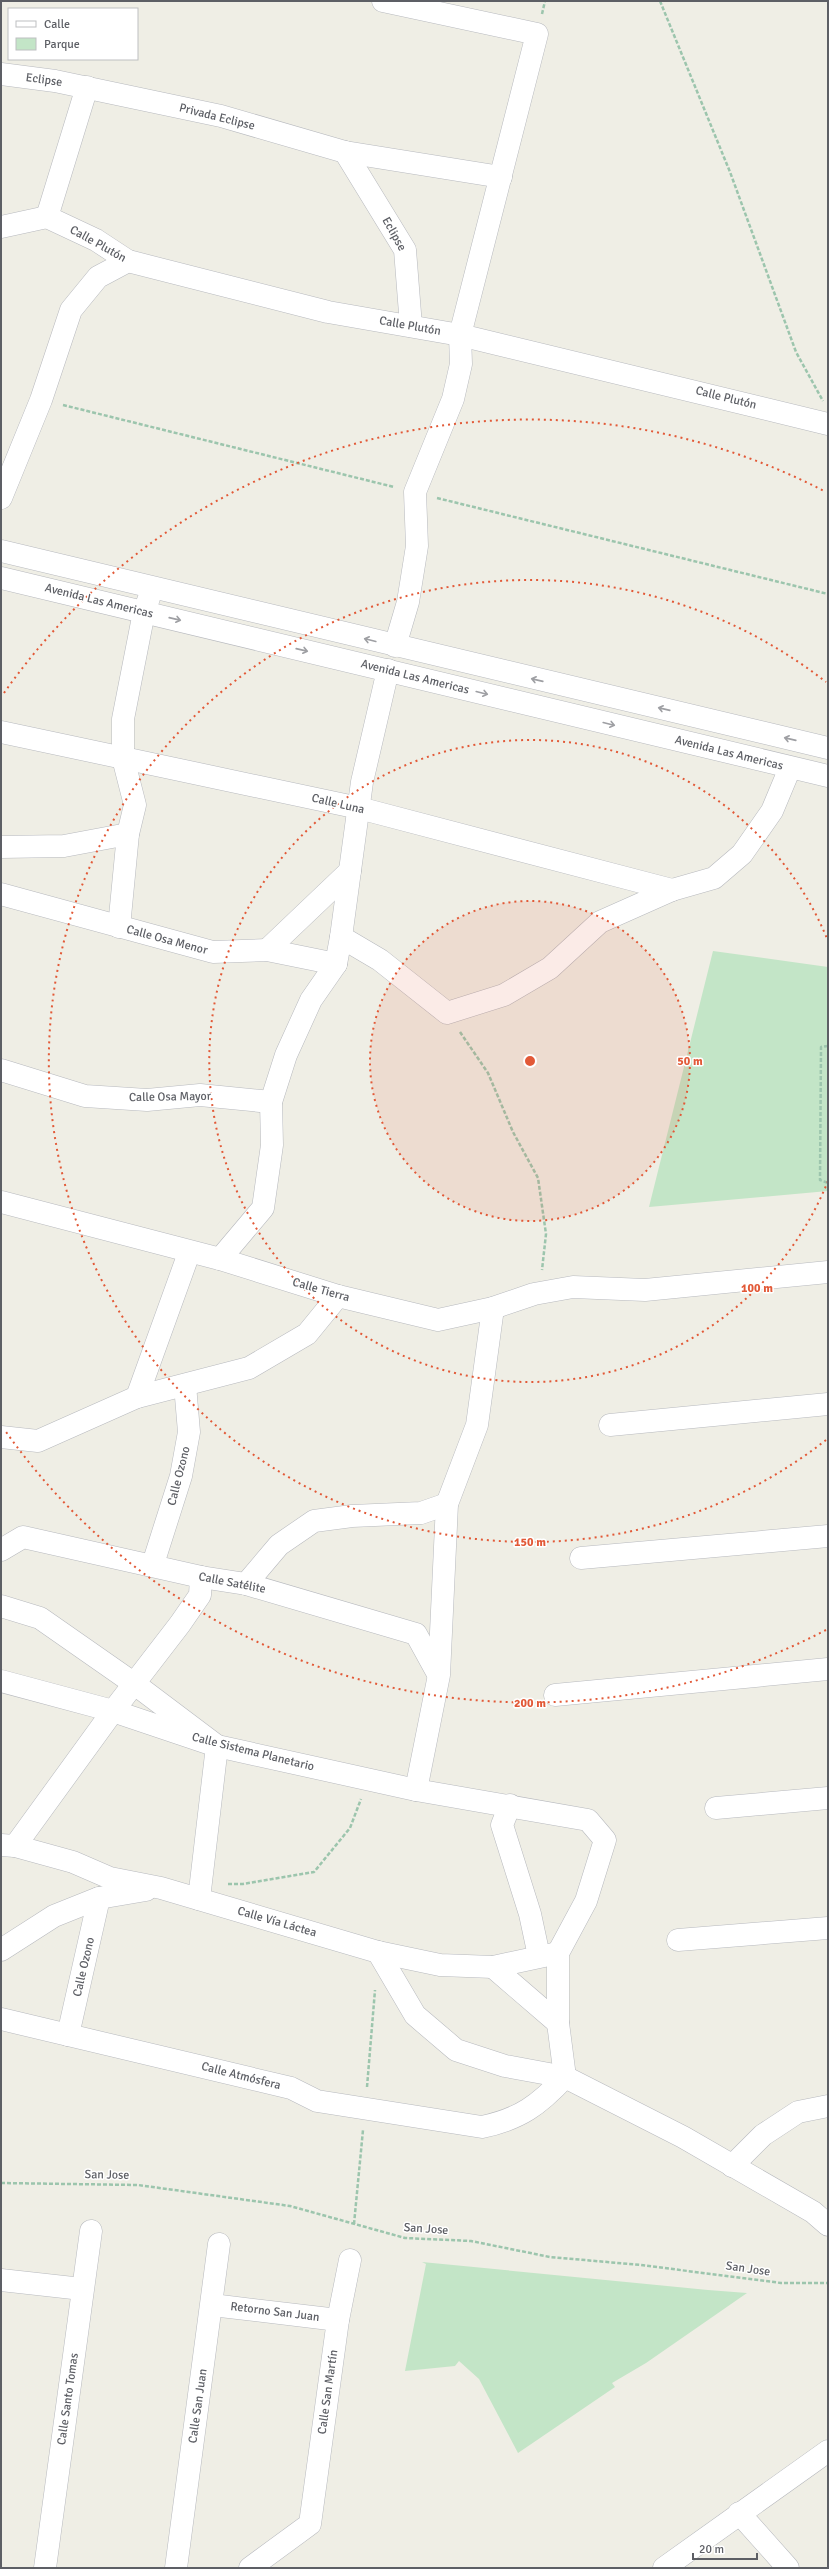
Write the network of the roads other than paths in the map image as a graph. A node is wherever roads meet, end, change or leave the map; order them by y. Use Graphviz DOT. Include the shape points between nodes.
graph roads {
  1 [pos="383,1"];
  2 [pos="1,74"];
  3 [pos="87,87"];
  4 [pos="345,152"];
  5 [pos="501,177"];
  6 [pos="47,217"];
  7 [pos="1,228"];
  8 [pos="128,261"];
  9 [pos="411,326"];
  10 [pos="460,335"];
  11 [pos="826,414"];
  12 [pos="1,498"];
  13 [pos="1,551"];
  14 [pos="1,578"];
  15 [pos="152,587"];
  16 [pos="144,612"];
  17 [pos="396,646"];
  18 [pos="388,670"];
  19 [pos="1,732"];
  20 [pos="828,748"];
  21 [pos="122,758"];
  22 [pos="790,768"];
  23 [pos="828,776"];
  24 [pos="359,808"];
  25 [pos="128,834"];
  26 [pos="1,847"];
  27 [pos="350,871"];
  28 [pos="672,890"];
  29 [pos="1,894"];
  30 [pos="119,927"];
  31 [pos="341,937"];
  32 [pos="267,950"];
  33 [pos="336,964"];
  34 [pos="1,1070"];
  35 [pos="270,1102"];
  36 [pos="1,1202"];
  37 [pos="189,1253"];
  38 [pos="220,1259"];
  39 [pos="828,1272"];
  40 [pos="338,1296"];
  41 [pos="493,1308"];
  42 [pos="186,1385"];
  43 [pos="137,1397"];
  44 [pos="828,1404"];
  45 [pos="610,1425"];
  46 [pos="1,1437"];
  47 [pos="447,1504"];
  48 [pos="828,1536"];
  49 [pos="1,1550"];
  50 [pos="581,1558"];
  51 [pos="152,1564"];
  52 [pos="201,1577"];
  53 [pos="246,1584"];
  54 [pos="1,1606"];
  55 [pos="828,1669"];
  56 [pos="439,1675"];
  57 [pos="1,1681"];
  58 [pos="136,1684"];
  59 [pos="555,1695"];
  60 [pos="113,1711"];
  61 [pos="217,1746"];
  62 [pos="416,1790"];
  63 [pos="828,1798"];
  64 [pos="510,1805"];
  65 [pos="716,1808"];
  66 [pos="8,1846"];
  67 [pos="161,1888"];
  68 [pos="200,1891"];
  69 [pos="100,1898"];
  70 [pos="828,1928"];
  71 [pos="678,1940"];
  72 [pos="1,1950"];
  73 [pos="378,1952"];
  74 [pos="549,1955"];
  75 [pos="493,1967"];
  76 [pos="1,2019"];
  77 [pos="558,2023"];
  78 [pos="68,2035"];
  79 [pos="565,2077"];
  80 [pos="828,2106"];
  81 [pos="732,2166"];
  82 [pos="828,2225"];
  83 [pos="91,2231"];
  84 [pos="219,2244"];
  85 [pos="350,2260"];
  86 [pos="1,2280"];
  87 [pos="82,2290"];
  88 [pos="212,2305"];
  89 [pos="338,2320"];
  90 [pos="828,2451"];
  91 [pos="739,2513"];
  92 [pos="45,2568"];
  93 [pos="176,2568"];
  94 [pos="250,2568"];
  95 [pos="664,2568"];
  96 [pos="788,2568"];
  1 -- 5 [label="street" via="536,34"];
  2 -- 3 [label="street, Eclipse" via="55,80"];
  3 -- 4 [label="street, Privada Eclipse" via="221,116"];
  3 -- 6 [label="street"];
  4 -- 5 [label="street, Privada Eclipse"];
  4 -- 9 [label="street, Eclipse" via="405,250"];
  5 -- 10 [label="street"];
  6 -- 7 [label="street"];
  6 -- 8 [label="street, Calle Plutón" via="96,240"];
  8 -- 9 [label="street, Calle Plutón" via="328,312"];
  8 -- 12 [label="street" via="98,277 71,310 41,400"];
  9 -- 10 [label="street, Calle Plutón"];
  10 -- 11 [label="street, Calle Plutón"];
  10 -- 17 [label="street" via="461,364 453,399 415,492 417,546 408,602"];
  13 -- 15 [label="street, Avenida Las Americas"];
  14 -- 16 [label="street, Avenida Las Americas"];
  15 -- 16 [label="street"];
  17 -- 15 [label="street, Avenida Las Americas, one-way"];
  16 -- 18 [label="street, Avenida Las Americas, one-way"];
  16 -- 21 [label="street" via="123,719"];
  20 -- 17 [label="street, Avenida Las Americas, one-way"];
  18 -- 22 [label="street, Avenida Las Americas, one-way"];
  18 -- 24 [label="street" via="362,782"];
  19 -- 21 [label="street, Calle Luna"];
  21 -- 24 [label="street, Calle Luna"];
  21 -- 25 [label="street" via="135,805"];
  22 -- 23 [label="street, Avenida Las Americas"];
  22 -- 28 [label="street" via="772,811 742,854 714,878"];
  24 -- 27 [label="street"];
  24 -- 28 [label="street, Calle Luna"];
  25 -- 26 [label="street" via="64,846"];
  25 -- 30 [label="street"];
  27 -- 31 [label="street"];
  27 -- 32 [label="street"];
  28 -- 31 [label="street" via="600,922 550,968 504,995 447,1013 380,960"];
  29 -- 30 [label="street, Calle Osa Menor"];
  30 -- 32 [label="street, Calle Osa Menor" via="213,952"];
  31 -- 33 [label="street"];
  32 -- 33 [label="street, Calle Osa Menor"];
  33 -- 35 [label="street" via="311,1000 286,1055"];
  34 -- 35 [label="street, Calle Osa Mayor" via="85,1096 147,1100 200,1094"];
  35 -- 38 [label="street" via="272,1145 263,1208"];
  36 -- 37 [label="street, Calle Tierra"];
  37 -- 38 [label="street, Calle Tierra"];
  37 -- 43 [label="street"];
  38 -- 40 [label="street, Calle Tierra"];
  39 -- 41 [label="street, Calle Tierra" via="645,1290 573,1287 534,1294"];
  40 -- 41 [label="street, Calle Tierra" via="438,1320"];
  40 -- 42 [label="street" via="307,1334 249,1368"];
  41 -- 47 [label="street" via="477,1425"];
  42 -- 43 [label="street"];
  42 -- 51 [label="street, Calle Ozono" via="189,1432 181,1476"];
  43 -- 46 [label="street" via="38,1441"];
  44 -- 45 [label="street"];
  47 -- 53 [label="street" via="420,1512 314,1521 279,1545"];
  47 -- 56 [label="street"];
  48 -- 50 [label="street"];
  49 -- 51 [label="street, Calle Satélite" via="23,1537"];
  51 -- 52 [label="street, Calle Satélite"];
  52 -- 53 [label="street, Calle Satélite"];
  52 -- 58 [label="street" via="200,1595"];
  53 -- 56 [label="street, Calle Satélite" via="416,1634"];
  54 -- 58 [label="street" via="40,1618"];
  55 -- 59 [label="street"];
  56 -- 62 [label="street"];
  57 -- 60 [label="street, Calle Sistema Planetario"];
  58 -- 60 [label="street"];
  58 -- 61 [label="street"];
  60 -- 61 [label="street, Calle Sistema Planetario"];
  60 -- 66 [label="street"];
  61 -- 62 [label="street, Calle Sistema Planetario"];
  61 -- 68 [label="street"];
  62 -- 64 [label="street, Calle Sistema Planetario"];
  63 -- 65 [label="street"];
  64 -- 74 [label="street" via="502,1825 530,1914"];
  64 -- 74 [label="street, Calle Sistema Planetario" via="588,1820 605,1840 586,1901"];
  66 -- 67 [label="street, Calle Vía Láctea" via="73,1862 110,1878"];
  67 -- 68 [label="street, Calle Vía Láctea"];
  67 -- 69 [label="street"];
  68 -- 73 [label="street, Calle Vía Láctea"];
  69 -- 72 [label="street" via="54,1916"];
  69 -- 78 [label="street, Calle Ozono"];
  70 -- 71 [label="street"];
  73 -- 75 [label="street, Calle Vía Láctea" via="440,1965"];
  73 -- 79 [label="street" via="415,2015 456,2050 505,2066"];
  74 -- 75 [label="street, Calle Vía Láctea"];
  74 -- 77 [label="street"];
  75 -- 77 [label="street"];
  76 -- 78 [label="street, Calle Atmósfera"];
  77 -- 79 [label="street"];
  78 -- 79 [label="street, Calle Atmósfera" via="291,2088 317,2101 482,2127 505,2122 542,2101"];
  79 -- 81 [label="street" via="683,2137"];
  80 -- 81 [label="street" via="798,2112 763,2135"];
  81 -- 82 [label="street" via="813,2212"];
  83 -- 87 [label="street, Calle Santo Tomas"];
  84 -- 88 [label="street, Calle San Juan"];
  85 -- 89 [label="street, Calle San Martín"];
  86 -- 87 [label="street"];
  87 -- 92 [label="street, Calle Santo Tomas"];
  88 -- 89 [label="street, Retorno San Juan"];
  88 -- 93 [label="street, Calle San Juan"];
  89 -- 94 [label="street, Calle San Martín" via="310,2524"];
  90 -- 91 [label="street"];
  91 -- 95 [label="street"];
  91 -- 96 [label="street"];
}
